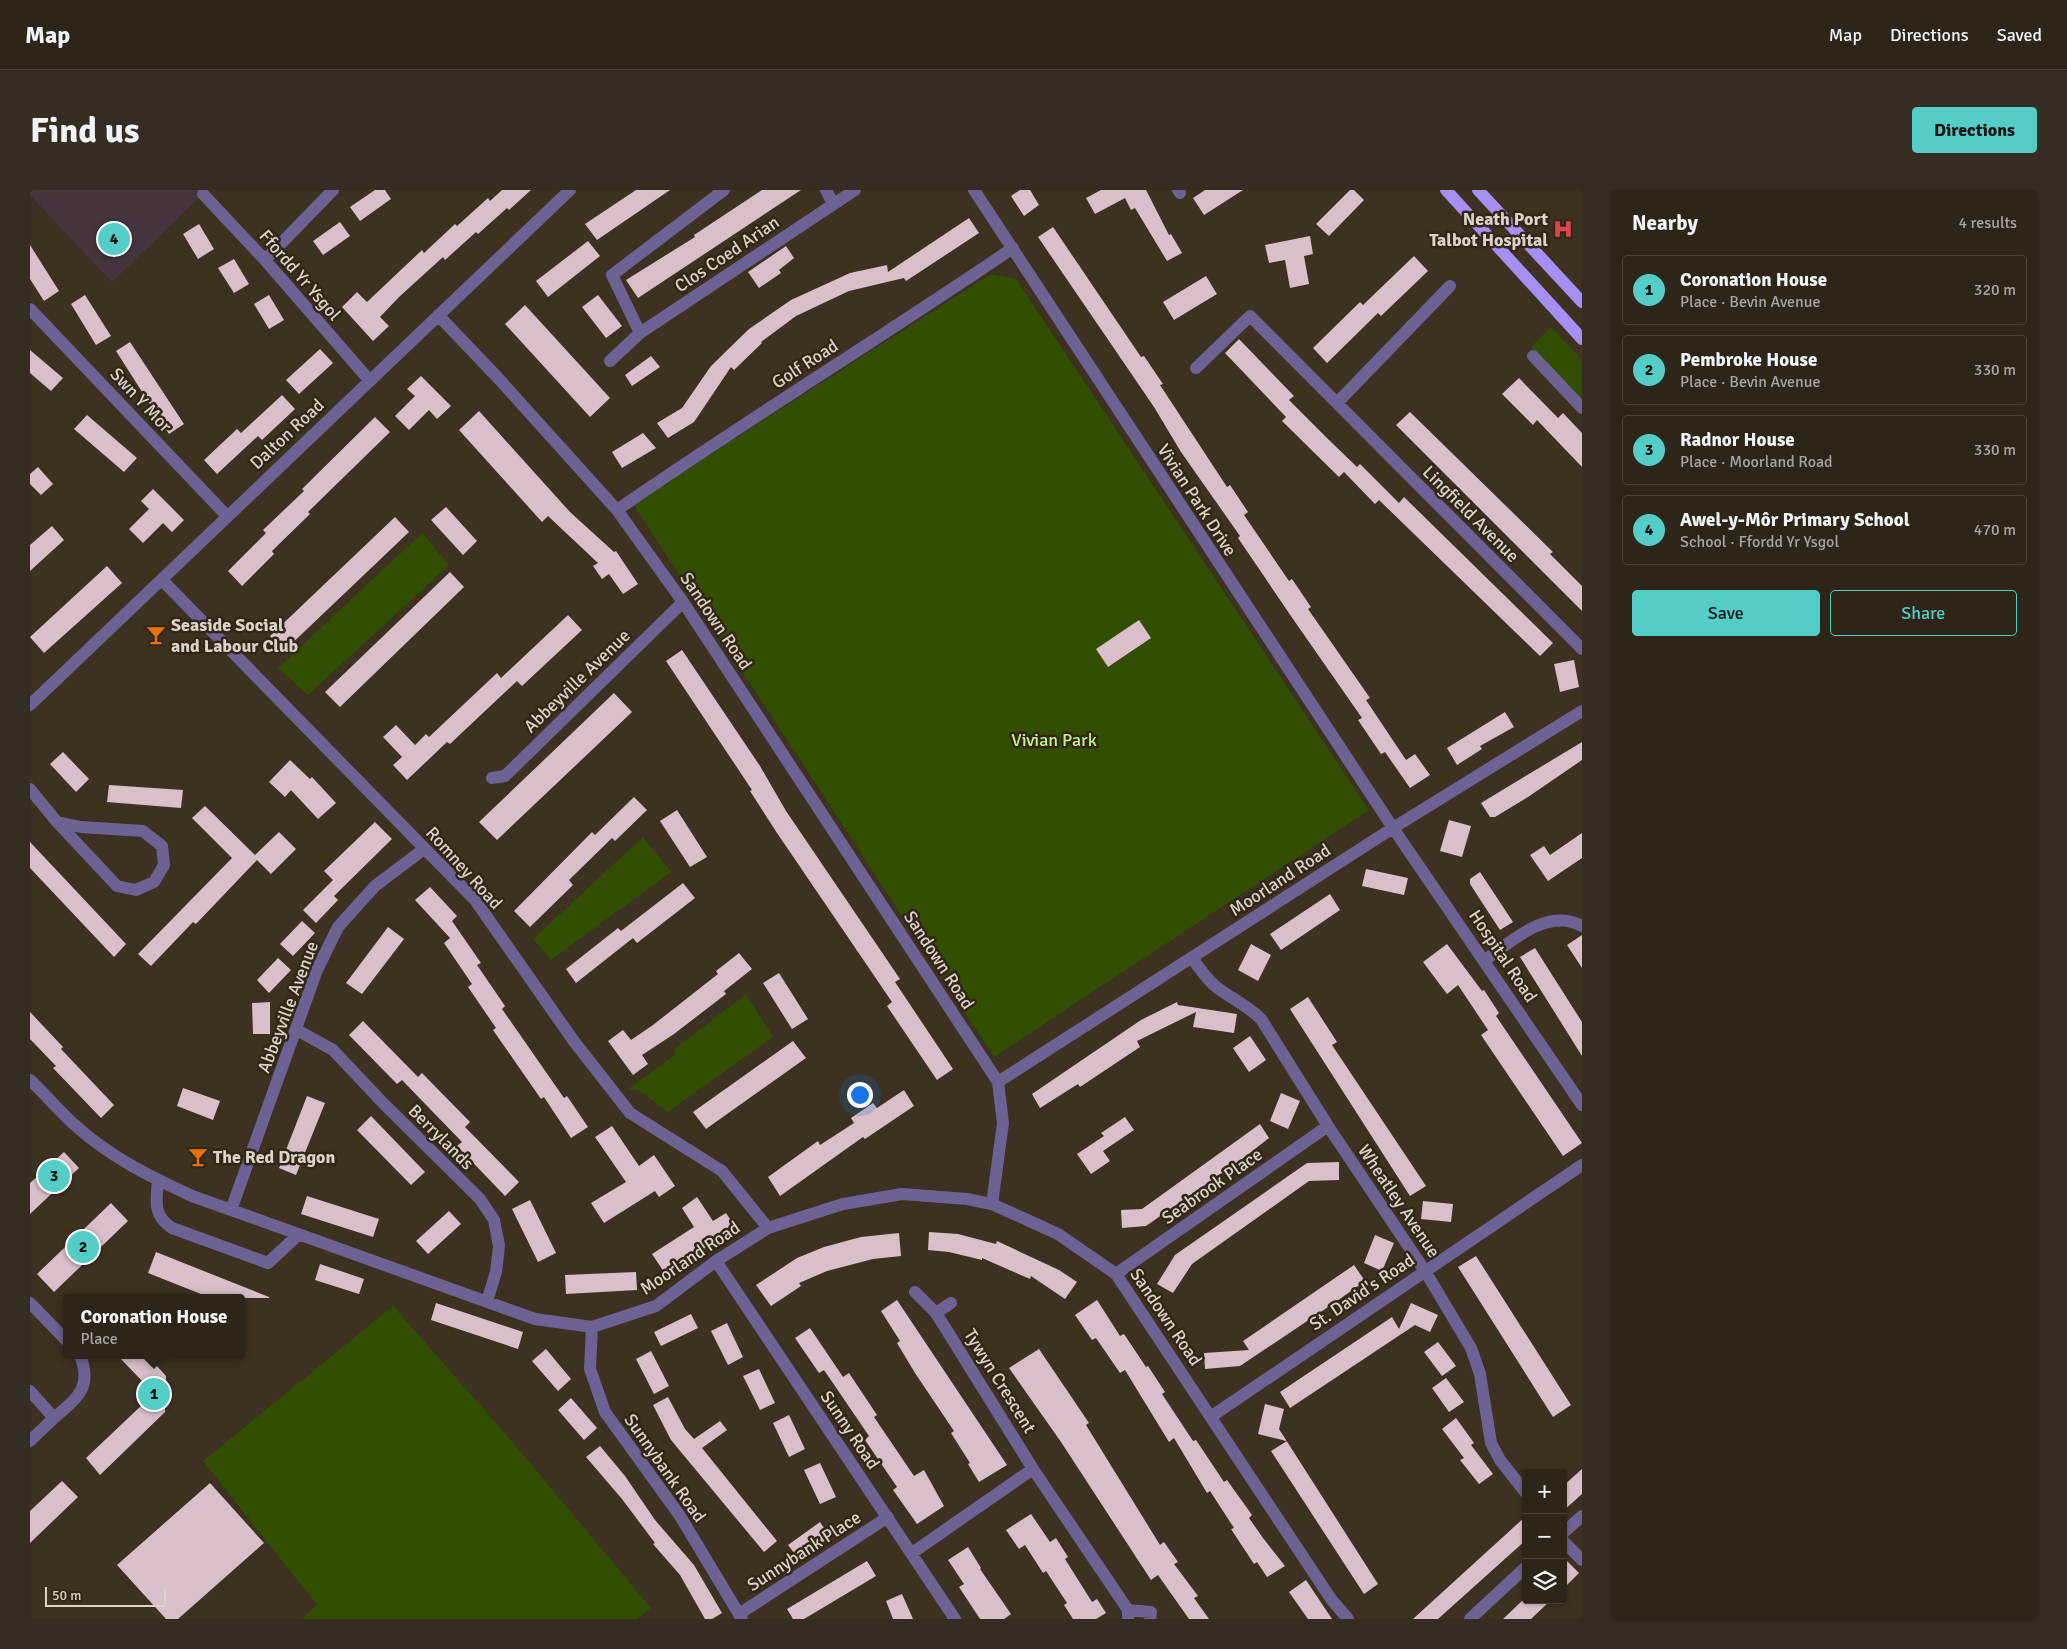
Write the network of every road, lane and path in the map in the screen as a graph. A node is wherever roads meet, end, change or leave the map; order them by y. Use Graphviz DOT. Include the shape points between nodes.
graph roads {
  1 [pos="333,190"];
  2 [pos="570,190"];
  3 [pos="724,190"];
  4 [pos="826,190"];
  5 [pos="855,190"];
  6 [pos="974,190"];
  7 [pos="1446,190"];
  8 [pos="1478,190"];
  9 [pos="203,194"];
  10 [pos="834,204"];
  11 [pos="1013,248"];
  12 [pos="265,260"];
  13 [pos="1450,286"];
  14 [pos="1582,302"];
  15 [pos="30,309"];
  16 [pos="438,316"];
  17 [pos="640,333"];
  18 [pos="1582,339"];
  19 [pos="1534,356"];
  20 [pos="610,361"];
  21 [pos="1196,368"];
  22 [pos="370,380"];
  23 [pos="1337,403"];
  24 [pos="1582,408"];
  25 [pos="617,510"];
  26 [pos="227,516"];
  27 [pos="162,580"];
  28 [pos="683,602"];
  29 [pos="1582,649"];
  30 [pos="30,705"];
  31 [pos="1582,711"];
  32 [pos="492,778"];
  33 [pos="30,789"];
  34 [pos="56,822"];
  35 [pos="1393,828"];
  36 [pos="424,849"];
  37 [pos="1582,926"];
  38 [pos="1192,958"];
  39 [pos="1485,960"];
  40 [pos="297,1030"];
  41 [pos="30,1080"];
  42 [pos="998,1082"];
  43 [pos="1582,1105"];
  44 [pos="1328,1126"];
  45 [pos="1582,1164"];
  46 [pos="158,1180"];
  47 [pos="992,1204"];
  48 [pos="231,1210"];
  49 [pos="768,1228"];
  50 [pos="298,1235"];
  51 [pos="716,1262"];
  52 [pos="1424,1271"];
  53 [pos="1116,1274"];
  54 [pos="915,1292"];
  55 [pos="487,1301"];
  56 [pos="951,1303"];
  57 [pos="30,1304"];
  58 [pos="936,1313"];
  59 [pos="592,1327"];
  60 [pos="63,1337"];
  61 [pos="81,1359"];
  62 [pos="30,1391"];
  63 [pos="1212,1416"];
  64 [pos="54,1418"];
  65 [pos="30,1441"];
  66 [pos="1033,1469"];
  67 [pos="1522,1488"];
  68 [pos="1582,1516"];
  69 [pos="888,1518"];
  70 [pos="1567,1529"];
  71 [pos="1567,1545"];
  72 [pos="912,1553"];
  73 [pos="1582,1560"];
  74 [pos="1522,1571"];
  75 [pos="1128,1614"];
  76 [pos="740,1617"];
  77 [pos="954,1619"];
  78 [pos="1150,1619"];
  79 [pos="1348,1619"];
  80 [pos="1470,1619"];
  1 -- 12 [label="street"];
  2 -- 16 [label="street, Dalton Road"];
  3 -- 17 [label="street" via="612,275"];
  4 -- 10 [label="street"];
  5 -- 10 [label="street, Clos Coed Arian"];
  6 -- 11 [label="street, Vivian Park Drive"];
  7 -- 18 [label="main road"];
  8 -- 14 [label="main road"];
  9 -- 12 [label="street, Ffordd Yr Ysgol"];
  10 -- 17 [label="street, Clos Coed Arian"];
  11 -- 25 [label="street, Golf Road"];
  11 -- 35 [label="street, Vivian Park Drive"];
  12 -- 22 [label="street, Ffordd Yr Ysgol"];
  13 -- 23 [label="street"];
  15 -- 26 [label="street, Swn Y Mor"];
  16 -- 22 [label="street, Dalton Road"];
  16 -- 25 [label="street, Sandown Road"];
  17 -- 20 [label="street, Clos Coed Arian"];
  19 -- 24 [label="street"];
  21 -- 23 [label="street, Lingfield Avenue" via="1250,316"];
  22 -- 26 [label="street, Dalton Road"];
  23 -- 29 [label="street, Lingfield Avenue"];
  25 -- 28 [label="street, Sandown Road"];
  26 -- 27 [label="street, Dalton Road"];
  27 -- 30 [label="street, Dalton Road"];
  27 -- 36 [label="street, Romney Road"];
  28 -- 32 [label="street, Abbeyville Avenue" via="505,776"];
  28 -- 42 [label="street, Sandown Road"];
  31 -- 35 [label="street, Moorland Road"];
  33 -- 34 [label="street"];
  34 -- 34 [label="street" via="143,831 162,846 164,865 154,882 136,890 117,886"];
  35 -- 38 [label="street, Moorland Road"];
  35 -- 39 [label="street, Hospital Road"];
  36 -- 40 [label="street, Abbeyville Avenue" via="376,886 338,927 317,970"];
  36 -- 49 [label="street, Romney Road" via="474,900 573,1040 630,1113 722,1171"];
  37 -- 39 [label="street" via="1558,920 1534,926"];
  38 -- 42 [label="street, Moorland Road"];
  38 -- 44 [label="street, Wheatley Avenue" via="1216,986 1248,1006 1261,1019"];
  39 -- 43 [label="street, Hospital Road"];
  40 -- 48 [label="street, Abbeyville Avenue"];
  40 -- 55 [label="street, Berrylands" via="333,1050 382,1104 480,1199 494,1220 499,1246 496,1272"];
  41 -- 46 [label="street, Moorland Road" via="77,1127"];
  42 -- 47 [label="street, Sandown Road" via="1003,1122"];
  44 -- 52 [label="street, Wheatley Avenue"];
  44 -- 53 [label="street, Seabrook Place"];
  45 -- 52 [label="street, St. David's Road"];
  46 -- 48 [label="street, Moorland Road"];
  46 -- 50 [label="street" via="158,1213 162,1222 172,1228 268,1262"];
  47 -- 49 [label="street, Moorland Road" via="902,1194 843,1204"];
  47 -- 53 [label="street, Sandown Road" via="1058,1234"];
  48 -- 50 [label="street, Moorland Road"];
  49 -- 51 [label="street, Moorland Road"];
  50 -- 55 [label="street, Moorland Road"];
  51 -- 59 [label="street, Moorland Road" via="656,1306"];
  51 -- 69 [label="street, Sunny Road"];
  52 -- 63 [label="street, St. David's Road"];
  52 -- 67 [label="street, Wheatley Avenue" via="1474,1357 1480,1374 1491,1443"];
  53 -- 63 [label="street, Sandown Road"];
  54 -- 58 [label="street, Tywyn Crescent"];
  55 -- 59 [label="street, Moorland Road" via="535,1320"];
  56 -- 58 [label="street"];
  57 -- 60 [label="street"];
  58 -- 66 [label="street, Tywyn Crescent"];
  59 -- 76 [label="street, Sunnybank Road" via="590,1370 605,1412 680,1516"];
  61 -- 64 [label="street" via="86,1378 83,1390"];
  62 -- 64 [label="street"];
  63 -- 79 [label="street, Sandown Road" via="1331,1599"];
  64 -- 65 [label="street"];
  66 -- 72 [label="street"];
  66 -- 75 [label="street, Tywyn Crescent"];
  68 -- 70 [label="street"];
  69 -- 72 [label="street, Sunny Road"];
  69 -- 76 [label="street, Sunnybank Place"];
  71 -- 73 [label="street"];
  72 -- 77 [label="street, Sunny Road"];
  74 -- 80 [label="street"];
  75 -- 78 [label="street, Tywyn Crescent" via="1151,1612"];
}
